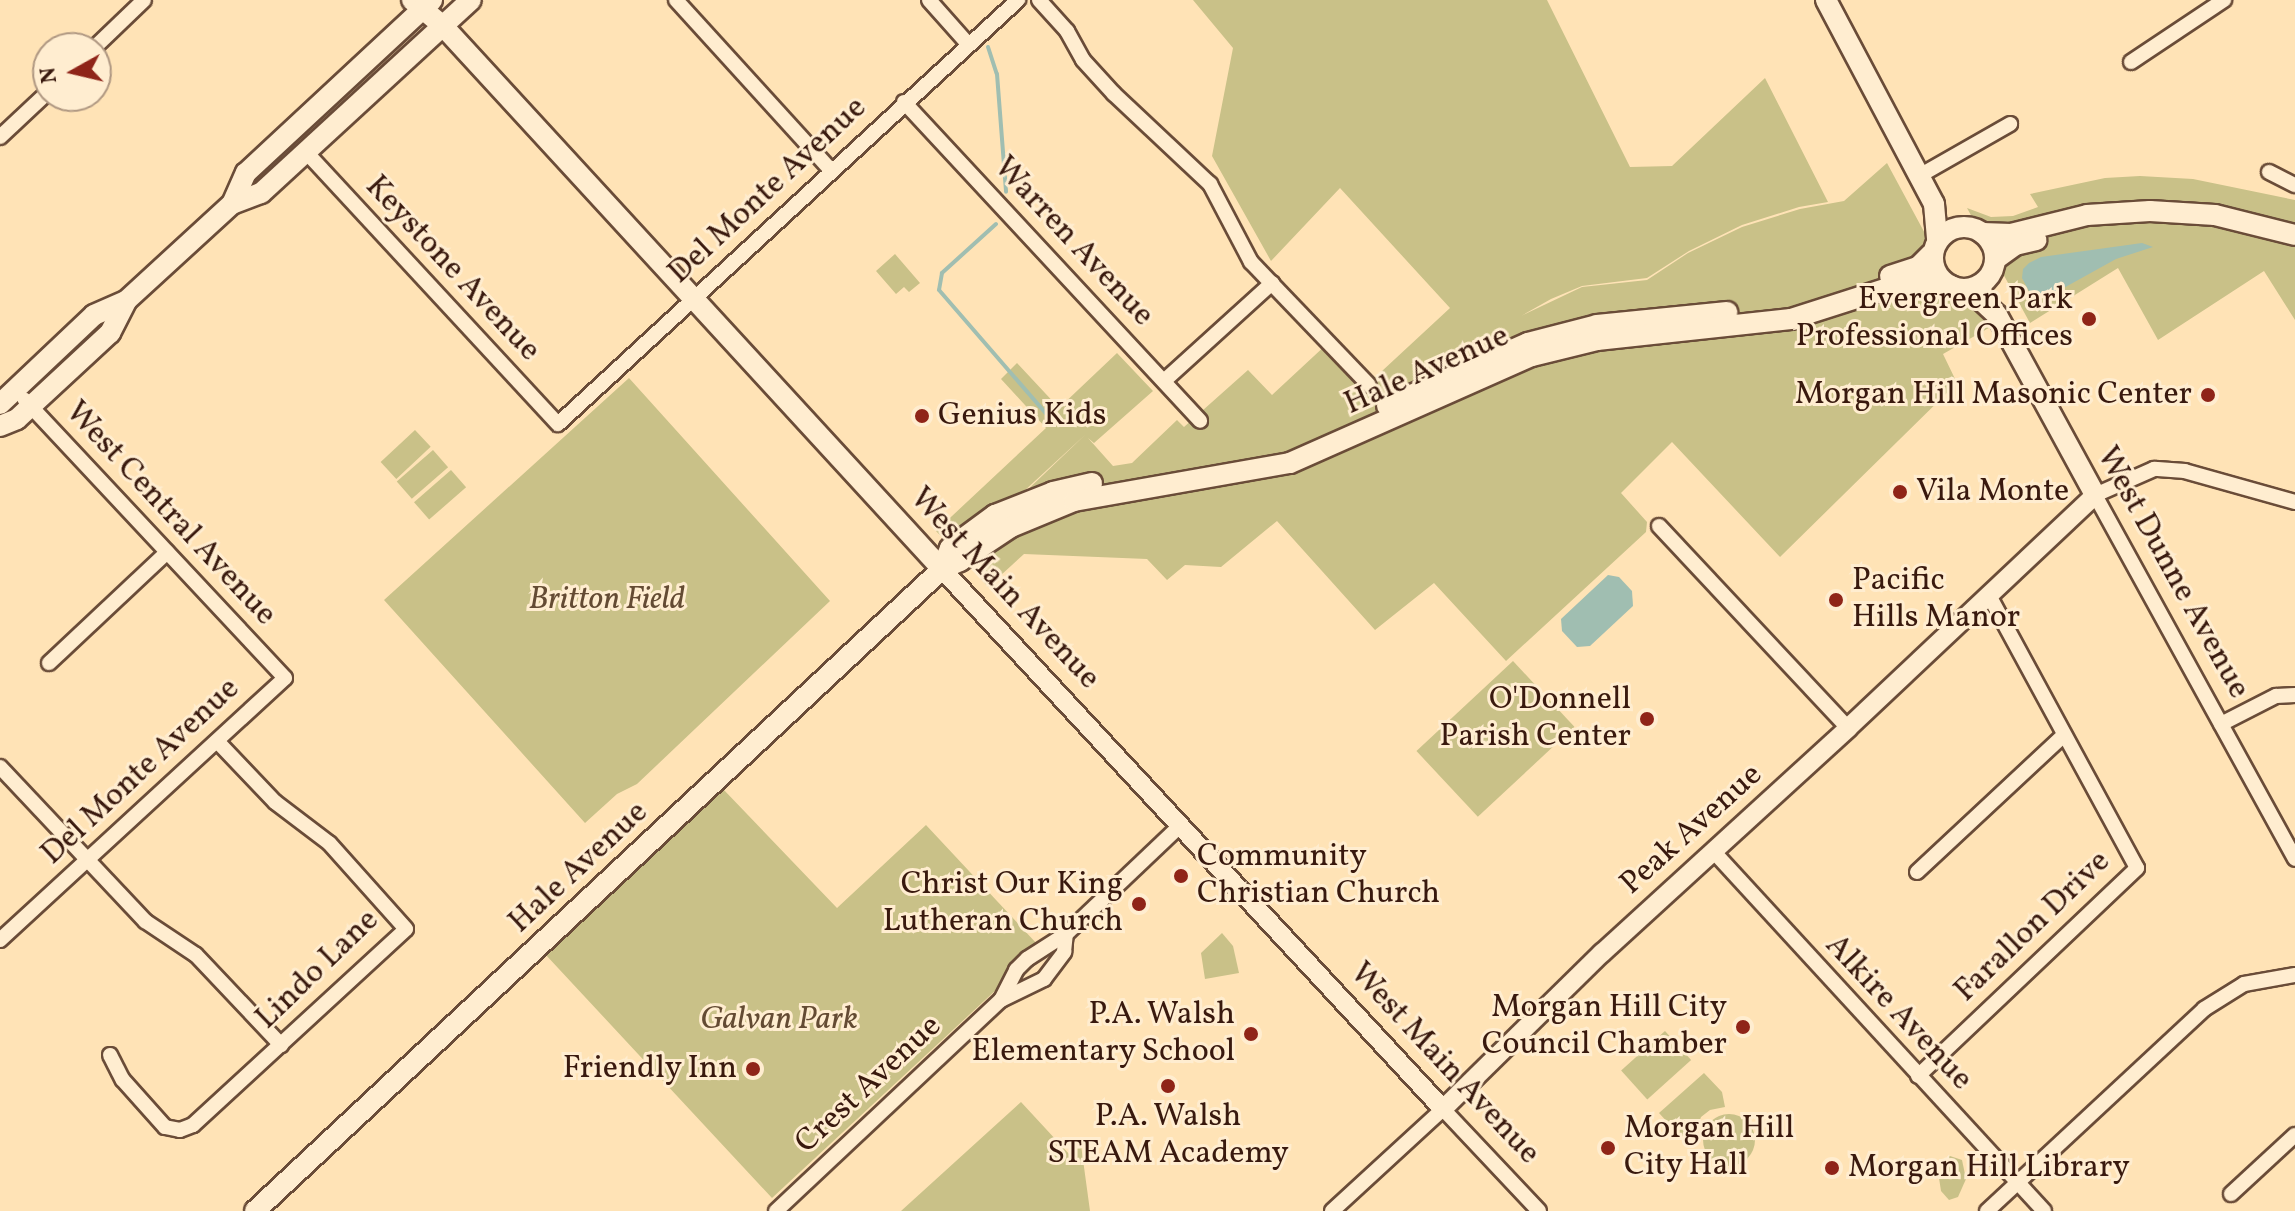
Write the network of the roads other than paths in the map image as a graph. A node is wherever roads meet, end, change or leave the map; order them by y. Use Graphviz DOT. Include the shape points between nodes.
graph roads {
  1 [pos="144,0"];
  2 [pos="471,0"];
  3 [pos="676,0"];
  4 [pos="929,0"];
  5 [pos="1018,0"];
  6 [pos="1039,0"];
  7 [pos="1826,0"];
  8 [pos="2224,0"];
  9 [pos="422,3"];
  10 [pos="443,26"];
  11 [pos="111,32"];
  12 [pos="969,45"];
  13 [pos="2131,62"];
  14 [pos="904,102"];
  15 [pos="32,107"];
  16 [pos="2010,124"];
  17 [pos="0,137"];
  18 [pos="305,151"];
  19 [pos="830,169"];
  20 [pos="2269,172"];
  21 [pos="1919,176"];
  22 [pos="2295,185"];
  23 [pos="232,204"];
  24 [pos="1934,204"];
  25 [pos="1975,230"];
  26 [pos="2295,235"];
  27 [pos="1934,248"];
  28 [pos="2295,250"];
  29 [pos="1994,267"];
  30 [pos="1272,283"];
  31 [pos="1961,288"];
  32 [pos="695,300"];
  33 [pos="126,301"];
  34 [pos="1997,315"];
  35 [pos="1164,381"];
  36 [pos="1369,385"];
  37 [pos="4,400"];
  38 [pos="30,406"];
  39 [pos="1200,421"];
  40 [pos="558,424"];
  41 [pos="0,426"];
  42 [pos="2095,495"];
  43 [pos="2295,502"];
  44 [pos="1659,526"];
  45 [pos="167,552"];
  46 [pos="942,569"];
  47 [pos="1989,595"];
  48 [pos="49,663"];
  49 [pos="285,678"];
  50 [pos="2295,695"];
  51 [pos="2221,724"];
  52 [pos="1848,728"];
  53 [pos="2063,736"];
  54 [pos="217,741"];
  55 [pos="0,767"];
  56 [pos="1181,825"];
  57 [pos="1713,851"];
  58 [pos="2295,859"];
  59 [pos="87,860"];
  60 [pos="1917,872"];
  61 [pos="1066,934"];
  62 [pos="0,940"];
  63 [pos="2295,975"];
  64 [pos="1001,1000"];
  65 [pos="281,1045"];
  66 [pos="110,1055"];
  67 [pos="1918,1076"];
  68 [pos="1443,1109"];
  69 [pos="2295,1135"];
  70 [pos="2017,1183"];
  71 [pos="2231,1194"];
  72 [pos="255,1211"];
  73 [pos="776,1211"];
  74 [pos="1332,1211"];
  75 [pos="1539,1211"];
  76 [pos="1987,1211"];
  77 [pos="2044,1211"];
  1 -- 11 [label="street"];
  2 -- 10 [label="main road"];
  3 -- 19 [label="street"];
  4 -- 12 [label="street"];
  5 -- 12 [label="street, Del Monte Avenue"];
  6 -- 30 [label="street" via="1104,83 1210,184 1251,262"];
  7 -- 21 [label="main road"];
  8 -- 13 [label="street"];
  9 -- 10 [label="main road, West Main Avenue"];
  9 -- 23 [label="main road" via="246,173"];
  10 -- 18 [label="main road"];
  10 -- 32 [label="main road, West Main Avenue"];
  12 -- 14 [label="street, Del Monte Avenue"];
  14 -- 19 [label="street, Del Monte Avenue"];
  14 -- 35 [label="street, Warren Avenue"];
  15 -- 17 [label="street"];
  16 -- 21 [label="street"];
  18 -- 23 [label="main road" via="261,193"];
  18 -- 40 [label="street, Keystone Avenue"];
  19 -- 32 [label="street, Del Monte Avenue"];
  20 -- 22 [label="street"];
  21 -- 24 [label="main road"];
  23 -- 33 [label="main road"];
  24 -- 25 [label="main road"];
  24 -- 27 [label="main road"];
  25 -- 26 [label="main road" via="2011,234 2087,215 2150,211 2215,215"];
  25 -- 27 [label="main road" via="1947,231"];
  25 -- 29 [label="main road" via="1992,245"];
  27 -- 31 [label="main road" via="1936,272"];
  27 -- 46 [label="main road, Hale Avenue" via="1918,267 1787,306 1597,325 1528,343 1336,430 1255,459 1053,492 995,515 971,531 948,550"];
  28 -- 29 [label="main road" via="2215,227 2125,224 2015,245"];
  29 -- 31 [label="main road"];
  29 -- 34 [label="main road, West Dunne Avenue"];
  30 -- 35 [label="street"];
  30 -- 36 [label="street"];
  31 -- 34 [label="main road, West Dunne Avenue"];
  31 -- 46 [label="main road, Hale Avenue" via="1904,283 1791,319 1597,340 1532,356 1290,463 1056,506"];
  32 -- 40 [label="street, Del Monte Avenue"];
  32 -- 46 [label="main road, West Main Avenue"];
  33 -- 37 [label="main road" via="94,315"];
  33 -- 38 [label="main road" via="110,333"];
  34 -- 42 [label="main road, West Dunne Avenue"];
  35 -- 39 [label="street, Warren Avenue"];
  37 -- 38 [label="street, West Central Avenue"];
  38 -- 41 [label="main road"];
  38 -- 45 [label="street, West Central Avenue"];
  42 -- 43 [label="street" via="2154,469 2185,471"];
  42 -- 47 [label="street, Peak Avenue"];
  42 -- 51 [label="street, West Dunne Avenue"];
  44 -- 52 [label="street"];
  45 -- 48 [label="street"];
  45 -- 49 [label="street, West Central Avenue"];
  46 -- 56 [label="street, West Main Avenue"];
  46 -- 72 [label="main road, Hale Avenue"];
  47 -- 52 [label="street, Peak Avenue"];
  47 -- 53 [label="street, Farallon Drive"];
  49 -- 54 [label="street, Del Monte Avenue"];
  50 -- 51 [label="street" via="2276,696"];
  51 -- 58 [label="street, West Dunne Avenue"];
  52 -- 57 [label="street, Peak Avenue"];
  53 -- 60 [label="street"];
  53 -- 67 [label="street, Farallon Drive" via="2137,868"];
  54 -- 59 [label="street, Del Monte Avenue"];
  54 -- 65 [label="street, Lindo Lane" via="275,802 329,843 406,929"];
  55 -- 59 [label="street"];
  56 -- 61 [label="street, Crest Avenue"];
  56 -- 68 [label="street, West Main Avenue"];
  57 -- 67 [label="street, Alkire Avenue"];
  57 -- 68 [label="street, Peak Avenue"];
  59 -- 62 [label="street, Del Monte Avenue"];
  59 -- 65 [label="street" via="145,921 196,955"];
  61 -- 64 [label="street, Crest Avenue" via="1016,970"];
  61 -- 64 [label="street, Crest Avenue" via="1064,952 1044,979"];
  63 -- 70 [label="street" via="2244,984 2204,1009"];
  64 -- 73 [label="street, Crest Avenue"];
  65 -- 66 [label="street, Lindo Lane" via="193,1125 180,1130 165,1127 123,1080"];
  67 -- 70 [label="street, Alkire Avenue"];
  68 -- 74 [label="street, Peak Avenue"];
  68 -- 75 [label="street, West Main Avenue"];
  69 -- 71 [label="street"];
  70 -- 76 [label="street"];
  70 -- 77 [label="street, Alkire Avenue"];
}
